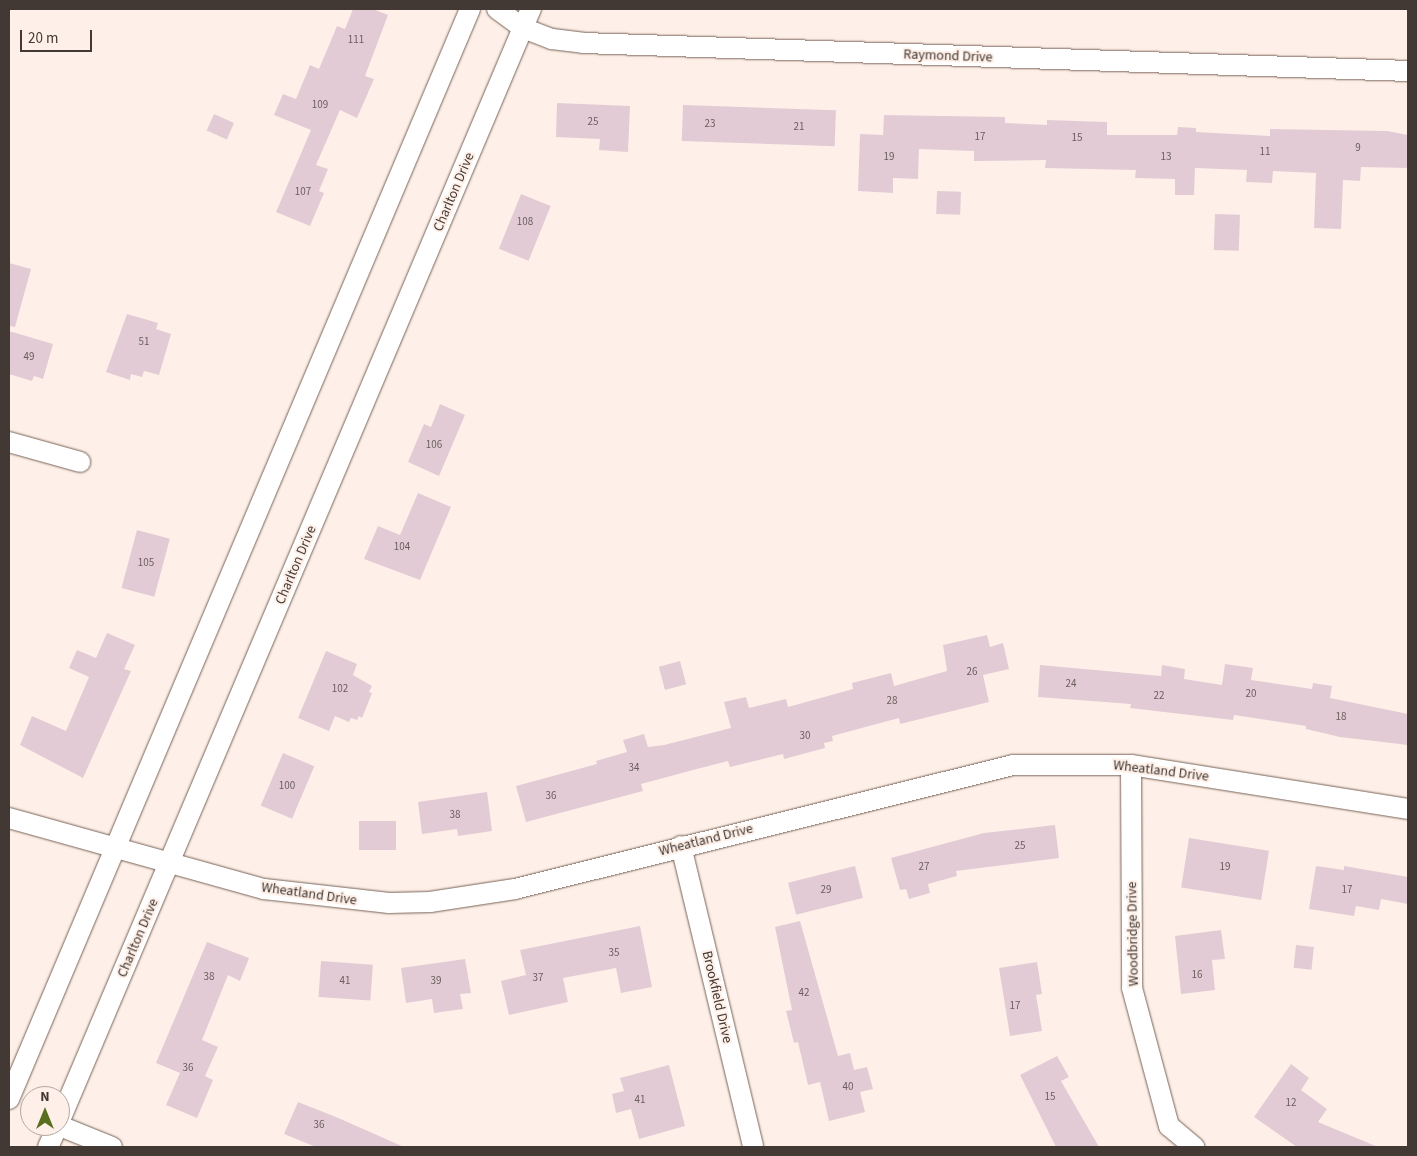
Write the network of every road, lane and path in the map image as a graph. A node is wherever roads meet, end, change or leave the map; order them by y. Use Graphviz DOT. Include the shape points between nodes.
graph roads {
  1 [pos="470,9"];
  2 [pos="497,9"];
  3 [pos="531,9"];
  4 [pos="523,28"];
  5 [pos="1408,71"];
  6 [pos="9,442"];
  7 [pos="80,462"];
  8 [pos="1131,765"];
  9 [pos="1408,810"];
  10 [pos="9,818"];
  11 [pos="681,846"];
  12 [pos="114,848"];
  13 [pos="170,864"];
  14 [pos="70,1097"];
  15 [pos="9,1099"];
  16 [pos="70,1130"];
  17 [pos="112,1147"];
  18 [pos="753,1147"];
  19 [pos="1194,1147"];
  1 -- 12 [label="street"];
  2 -- 4 [label="street, Raymond Drive"];
  3 -- 4 [label="street, Charlton Drive"];
  4 -- 5 [label="street, Raymond Drive" via="552,39 583,44"];
  4 -- 13 [label="street, Charlton Drive"];
  6 -- 7 [label="street"];
  8 -- 9 [label="street, Wheatland Drive"];
  8 -- 11 [label="street, Wheatland Drive" via="1013,765"];
  8 -- 19 [label="street, Woodbridge Drive" via="1132,988 1169,1126"];
  10 -- 12 [label="street, Wheatland Drive"];
  11 -- 13 [label="street, Wheatland Drive" via="515,889 430,902 390,903 304,896"];
  11 -- 18 [label="street, Brookfield Drive"];
  12 -- 13 [label="street, Wheatland Drive"];
  12 -- 15 [label="street"];
  13 -- 14 [label="street, Charlton Drive"];
  16 -- 17 [label="street"];
}
